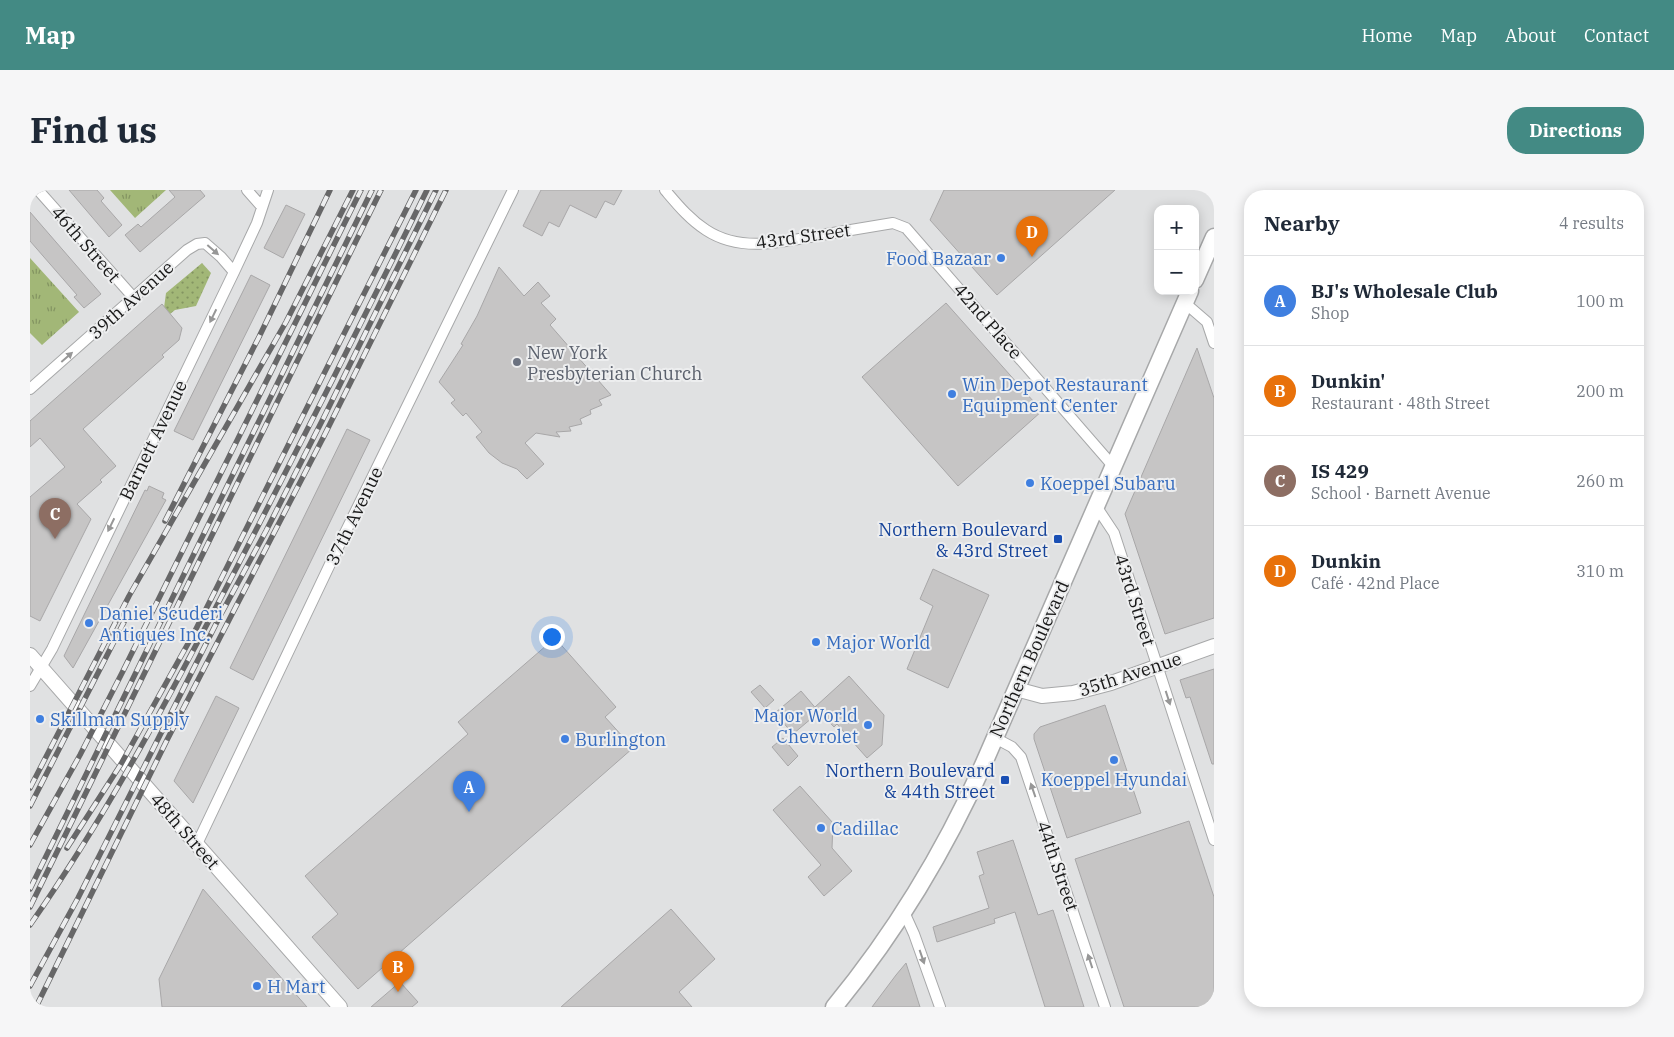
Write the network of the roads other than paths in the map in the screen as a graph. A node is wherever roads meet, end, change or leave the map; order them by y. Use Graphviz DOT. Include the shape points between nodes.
graph roads {
  1 [pos="38,190"];
  2 [pos="247,190"];
  3 [pos="268,190"];
  4 [pos="513,190"];
  5 [pos="664,190"];
  6 [pos="262,207"];
  7 [pos="870,227"];
  8 [pos="1214,237"];
  9 [pos="1199,271"];
  10 [pos="234,272"];
  11 [pos="1188,297"];
  12 [pos="134,298"];
  13 [pos="1214,343"];
  14 [pos="30,390"];
  15 [pos="1114,466"];
  16 [pos="1096,506"];
  17 [pos="1214,646"];
  18 [pos="30,655"];
  19 [pos="1157,665"];
  20 [pos="42,668"];
  21 [pos="30,686"];
  22 [pos="1016,689"];
  23 [pos="995,738"];
  24 [pos="1214,840"];
  25 [pos="197,844"];
  26 [pos="904,912"];
  27 [pos="340,1007"];
  28 [pos="834,1007"];
  29 [pos="940,1007"];
  30 [pos="1105,1007"];
  1 -- 12 [label="street, 46th Street"];
  2 -- 6 [label="street"];
  3 -- 6 [label="street, Barnett Avenue"];
  4 -- 25 [label="street, 37th Avenue"];
  5 -- 7 [label="street, 43rd Street" via="707,231 739,243 770,244"];
  6 -- 10 [label="street, Barnett Avenue"];
  7 -- 15 [label="street, 42nd Place" via="893,223 911,232"];
  8 -- 9 [label="main road"];
  12 -- 10 [label="street, 39th Avenue, one-way" via="197,244 205,243"];
  10 -- 20 [label="street, Barnett Avenue, one-way"];
  11 -- 13 [label="street" via="1207,322"];
  11 -- 15 [label="main road, Northern Boulevard"];
  14 -- 12 [label="street, 39th Avenue, one-way"];
  15 -- 16 [label="main road, Northern Boulevard"];
  16 -- 19 [label="street, 43rd Street" via="1114,533"];
  16 -- 22 [label="main road, Northern Boulevard"];
  17 -- 19 [label="street, 35th Avenue"];
  18 -- 20 [label="street, 48th Street"];
  19 -- 22 [label="street, 35th Avenue" via="1102,686 1054,696 1033,695"];
  19 -- 24 [label="street, 43rd Street, one-way"];
  20 -- 21 [label="street, Barnett Avenue"];
  20 -- 25 [label="street, 48th Street"];
  22 -- 23 [label="main road, Northern Boulevard"];
  23 -- 26 [label="main road, Northern Boulevard" via="957,819"];
  30 -- 23 [label="street, 44th Street, one-way" via="1021,757"];
  25 -- 27 [label="street, 48th Street"];
  26 -- 28 [label="main road, Northern Boulevard"];
  26 -- 29 [label="street, one-way"];
}
